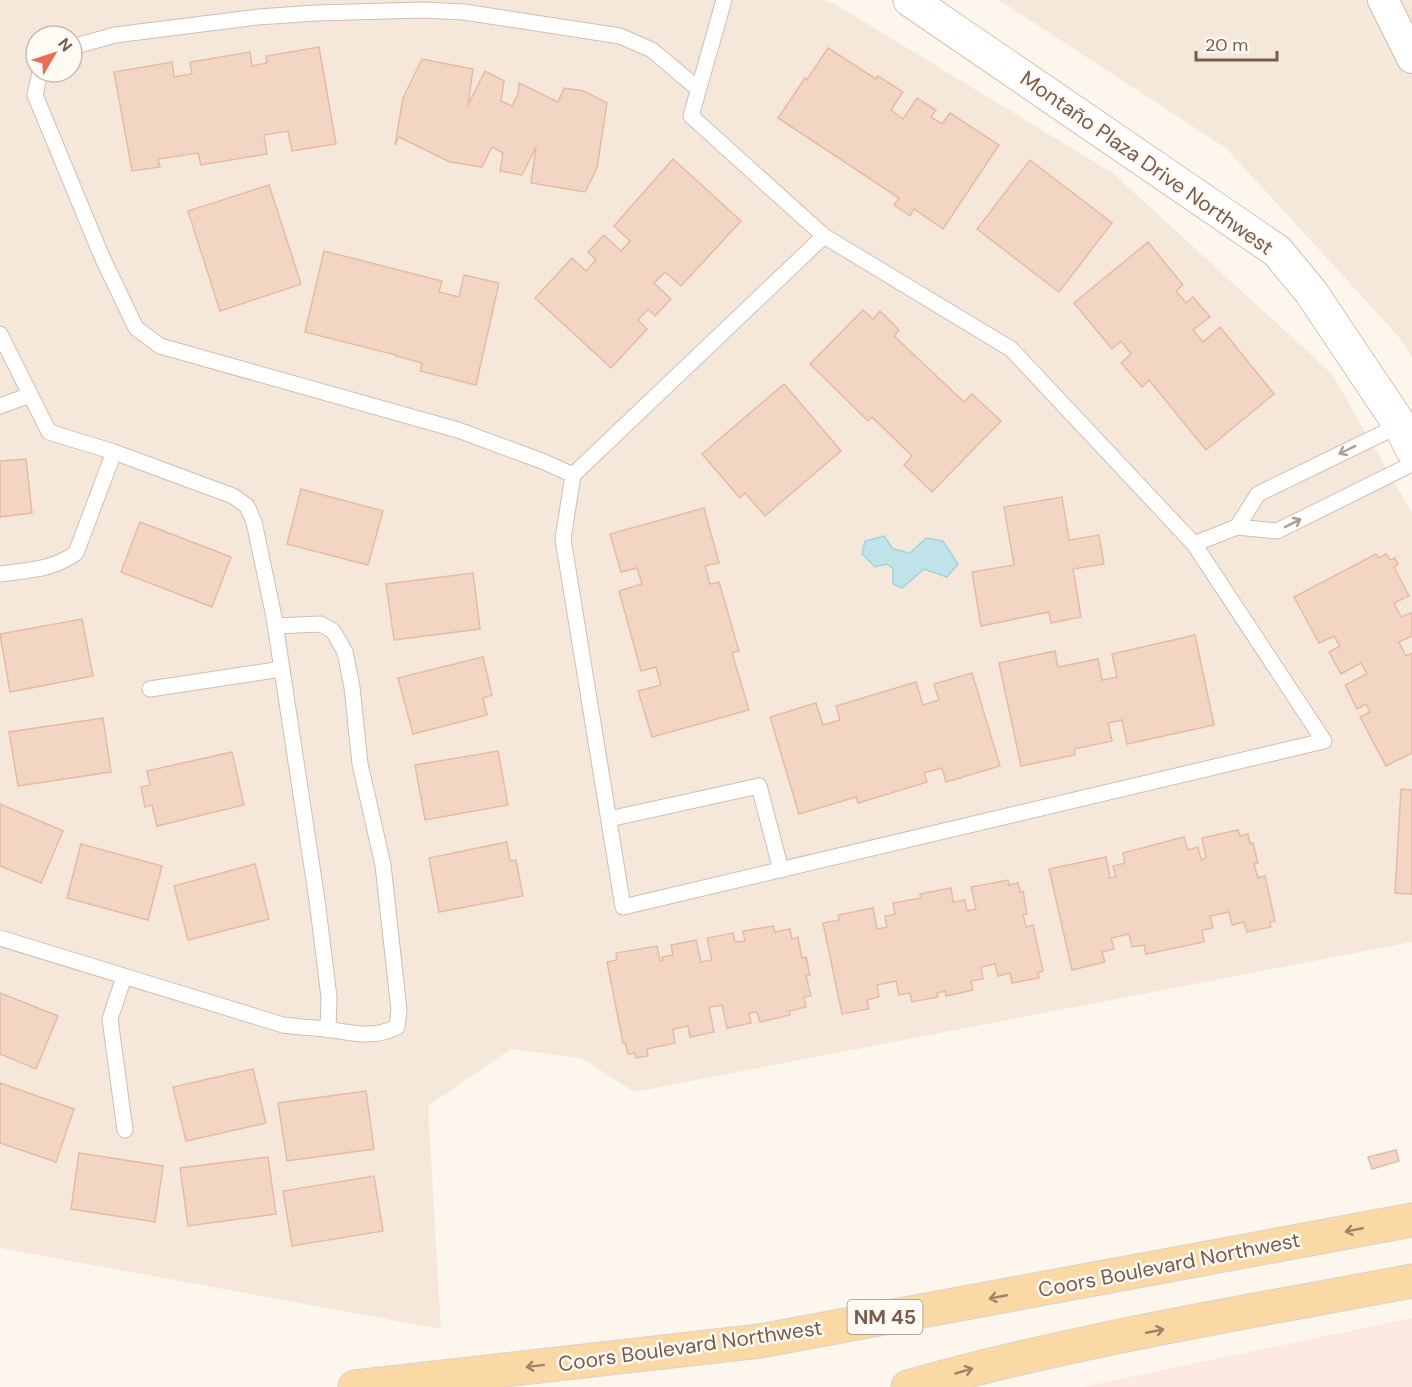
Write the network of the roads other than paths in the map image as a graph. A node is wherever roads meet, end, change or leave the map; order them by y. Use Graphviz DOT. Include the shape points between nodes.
graph roads {
  1 [pos="724,0"];
  2 [pos="910,0"];
  3 [pos="1383,0"];
  4 [pos="84,44"];
  5 [pos="1412,58"];
  6 [pos="37,84"];
  7 [pos="698,89"];
  8 [pos="824,236"];
  9 [pos="0,334"];
  10 [pos="30,395"];
  11 [pos="0,406"];
  12 [pos="1406,437"];
  13 [pos="114,452"];
  14 [pos="1412,464"];
  15 [pos="573,475"];
  16 [pos="1237,527"];
  17 [pos="1194,544"];
  18 [pos="0,574"];
  19 [pos="275,626"];
  20 [pos="282,669"];
  21 [pos="150,689"];
  22 [pos="609,819"];
  23 [pos="781,870"];
  24 [pos="0,938"];
  25 [pos="124,977"];
  26 [pos="328,1029"];
  27 [pos="124,1131"];
  28 [pos="1412,1220"];
  29 [pos="1412,1281"];
  30 [pos="355,1387"];
  31 [pos="908,1387"];
  1 -- 7 [label="lane"];
  2 -- 12 [label="street, Montaño Plaza Drive Northwest" via="1277,251 1311,292"];
  3 -- 5 [label="street"];
  4 -- 7 [label="lane" via="115,35 258,17 464,12 620,36 652,50"];
  6 -- 15 [label="lane" via="35,95 102,257 136,328 160,346 458,430"];
  7 -- 8 [label="lane" via="691,116"];
  8 -- 15 [label="lane"];
  8 -- 17 [label="lane" via="1011,349"];
  9 -- 10 [label="lane"];
  10 -- 11 [label="lane"];
  10 -- 13 [label="lane" via="49,432"];
  12 -- 16 [label="lane, one-way" via="1258,494"];
  13 -- 18 [label="lane" via="76,553 51,567"];
  13 -- 19 [label="lane" via="233,496 247,506 254,522"];
  16 -- 14 [label="lane, one-way" via="1276,531"];
  15 -- 22 [label="lane" via="563,539"];
  16 -- 17 [label="lane"];
  17 -- 23 [label="lane" via="1324,741"];
  19 -- 20 [label="lane"];
  19 -- 26 [label="lane" via="321,624 333,631 345,652 360,764 383,866 399,1010 397,1027 385,1033 357,1035"];
  20 -- 21 [label="lane"];
  20 -- 26 [label="lane" via="317,900 329,997"];
  22 -- 23 [label="lane" via="759,786"];
  22 -- 23 [label="lane" via="623,907"];
  24 -- 25 [label="lane"];
  25 -- 26 [label="lane" via="283,1025"];
  25 -- 27 [label="lane" via="110,1019"];
  28 -- 30 [label="main road, Coors Boulevard Northwest / NM 45, one-way" via="760,1341"];
  31 -- 29 [label="main road, one-way" via="986,1365"];
}
